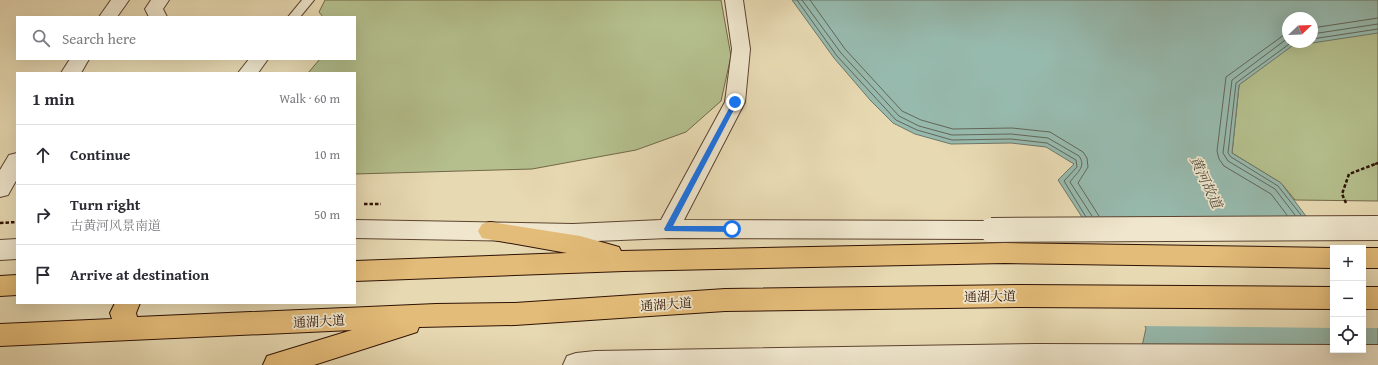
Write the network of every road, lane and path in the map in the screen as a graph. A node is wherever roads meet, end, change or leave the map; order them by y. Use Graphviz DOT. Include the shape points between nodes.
graph roads {
  1 [pos="120,0"];
  2 [pos="160,0"];
  3 [pos="308,0"];
  4 [pos="734,0"];
  5 [pos="109,16"];
  6 [pos="158,16"];
  7 [pos="295,16"];
  8 [pos="79,60"];
  9 [pos="258,60"];
  10 [pos="72,72"];
  11 [pos="249,72"];
  12 [pos="1378,163"];
  13 [pos="16,164"];
  14 [pos="0,189"];
  15 [pos="1348,207"];
  16 [pos="16,222"];
  17 [pos="0,223"];
  18 [pos="1378,228"];
  19 [pos="356,229"];
  20 [pos="668,229"];
  21 [pos="490,231"];
  22 [pos="16,249"];
  23 [pos="0,250"];
  24 [pos="1330,258"];
  25 [pos="1366,258"];
  26 [pos="1378,258"];
  27 [pos="640,261"];
  28 [pos="356,271"];
  29 [pos="16,285"];
  30 [pos="0,286"];
  31 [pos="1330,298"];
  32 [pos="1366,298"];
  33 [pos="1378,298"];
  34 [pos="128,304"];
  35 [pos="436,316"];
  36 [pos="127,330"];
  37 [pos="0,335"];
  38 [pos="1378,357"];
  39 [pos="276,365"];
  40 [pos="576,365"];
  1 -- 5 [label="street"];
  2 -- 6 [label="street" via="154,9"];
  3 -- 7 [label="lane"];
  4 -- 20 [label="street" via="741,50 735,102"];
  8 -- 10 [label="street"];
  9 -- 11 [label="street"];
  12 -- 15 [label="path" via="1349,174 1342,194"];
  13 -- 14 [label="street"];
  16 -- 17 [label="path"];
  18 -- 20 [label="street, bridge"];
  19 -- 21 [label="street"];
  20 -- 21 [label="street" via="573,233"];
  21 -- 27 [label="main road" via="580,246"];
  22 -- 23 [label="street"];
  24 -- 27 [label="main road" via="1005,253"];
  25 -- 26 [label="main road"];
  27 -- 28 [label="main road"];
  29 -- 30 [label="main road"];
  31 -- 35 [label="main road, 通湖大道" via="1021,296 725,300 516,314"];
  32 -- 33 [label="main road"];
  34 -- 36 [label="main road" via="123,313"];
  35 -- 36 [label="main road, 通湖大道"];
  35 -- 39 [label="main road"];
  36 -- 37 [label="main road, 通湖大道"];
  38 -- 40 [label="street" via="1036,356"];
}
